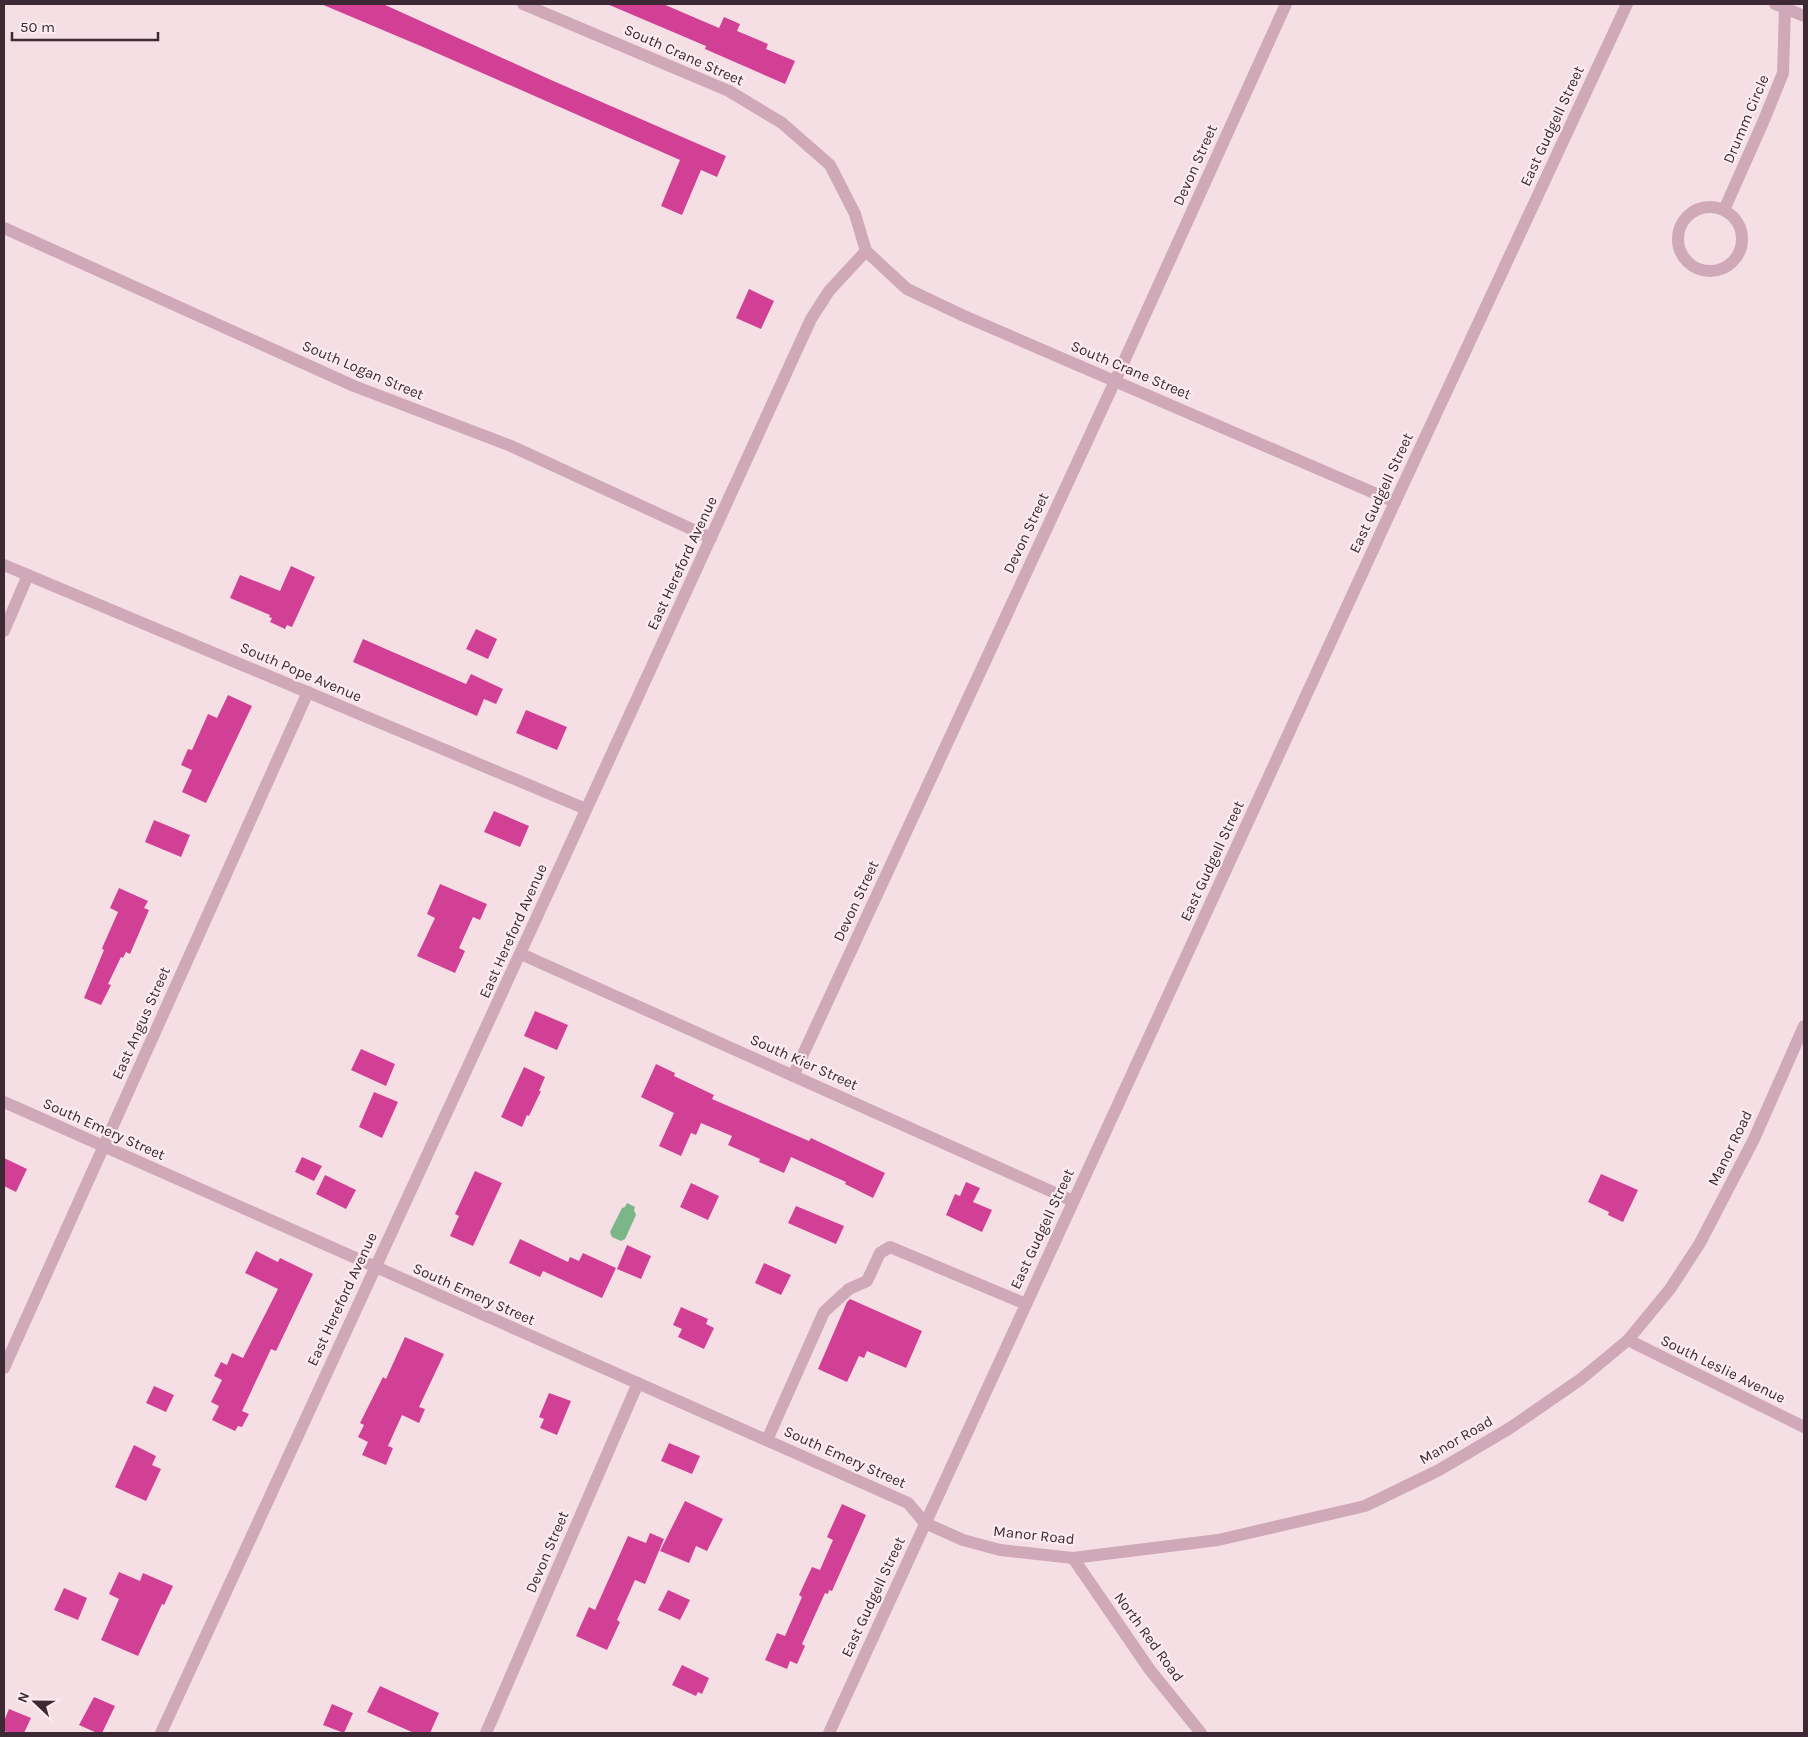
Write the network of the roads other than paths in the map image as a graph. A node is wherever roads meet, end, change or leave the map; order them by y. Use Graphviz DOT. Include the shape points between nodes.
graph roads {
  1 [pos="523,4"];
  2 [pos="1286,4"];
  3 [pos="1628,4"];
  4 [pos="1780,6"];
  5 [pos="1804,16"];
  6 [pos="1724,210"];
  7 [pos="4,228"];
  8 [pos="866,251"];
  9 [pos="1115,381"];
  10 [pos="1395,502"];
  11 [pos="712,538"];
  12 [pos="4,565"];
  13 [pos="28,576"];
  14 [pos="4,631"];
  15 [pos="308,692"];
  16 [pos="586,809"];
  17 [pos="521,954"];
  18 [pos="1804,1026"];
  19 [pos="793,1076"];
  20 [pos="4,1102"];
  21 [pos="104,1146"];
  22 [pos="1073,1201"];
  23 [pos="374,1268"];
  24 [pos="1026,1304"];
  25 [pos="1628,1340"];
  26 [pos="4,1368"];
  27 [pos="638,1384"];
  28 [pos="1804,1427"];
  29 [pos="767,1440"];
  30 [pos="925,1523"];
  31 [pos="1073,1558"];
  32 [pos="161,1733"];
  33 [pos="486,1733"];
  34 [pos="829,1733"];
  35 [pos="1201,1733"];
  1 -- 8 [label="street, South Crane Street" via="729,91 782,123 830,165 855,214"];
  2 -- 9 [label="street, Devon Street"];
  3 -- 10 [label="street, East Gudgell Street"];
  4 -- 5 [label="street"];
  4 -- 6 [label="street, Drumm Circle" via="1783,73"];
  6 -- 6 [label="street" via="1699,209 1681,226 1678,238 1681,251 1697,268 1709,271 1722,269 1739,253 1740,228"];
  7 -- 11 [label="street, South Logan Street" via="354,386 510,446"];
  8 -- 9 [label="street, South Crane Street" via="907,289"];
  8 -- 11 [label="street, East Hereford Avenue" via="829,291 811,319"];
  9 -- 10 [label="street, South Crane Street"];
  9 -- 19 [label="street, Devon Street"];
  10 -- 22 [label="street, East Gudgell Street"];
  11 -- 16 [label="street, East Hereford Avenue"];
  12 -- 13 [label="street, South Pope Avenue"];
  13 -- 14 [label="street"];
  13 -- 15 [label="street, South Pope Avenue"];
  15 -- 16 [label="street, South Pope Avenue"];
  15 -- 21 [label="street, East Angus Street"];
  16 -- 17 [label="street, East Hereford Avenue"];
  17 -- 19 [label="street, South Kier Street"];
  17 -- 23 [label="street, East Hereford Avenue"];
  18 -- 25 [label="street, Manor Road" via="1754,1139 1700,1243 1670,1289"];
  19 -- 22 [label="street, South Kier Street"];
  20 -- 21 [label="street, South Emery Street"];
  21 -- 23 [label="street, South Emery Street"];
  21 -- 26 [label="street, East Angus Street"];
  22 -- 24 [label="street, East Gudgell Street"];
  23 -- 27 [label="street, South Emery Street"];
  23 -- 32 [label="street, East Hereford Avenue"];
  24 -- 29 [label="street" via="890,1247 880,1253 867,1281 849,1289 824,1312"];
  24 -- 30 [label="street, East Gudgell Street"];
  25 -- 28 [label="street, South Leslie Avenue"];
  25 -- 31 [label="street, Manor Road" via="1581,1379 1510,1428 1439,1470 1365,1506 1218,1540"];
  27 -- 29 [label="street, South Emery Street"];
  27 -- 33 [label="street, Devon Street"];
  29 -- 30 [label="street, South Emery Street" via="908,1503"];
  30 -- 31 [label="street, Manor Road" via="963,1540 1000,1550"];
  30 -- 34 [label="street, East Gudgell Street"];
  31 -- 35 [label="street, North Red Road" via="1150,1670"];
}
